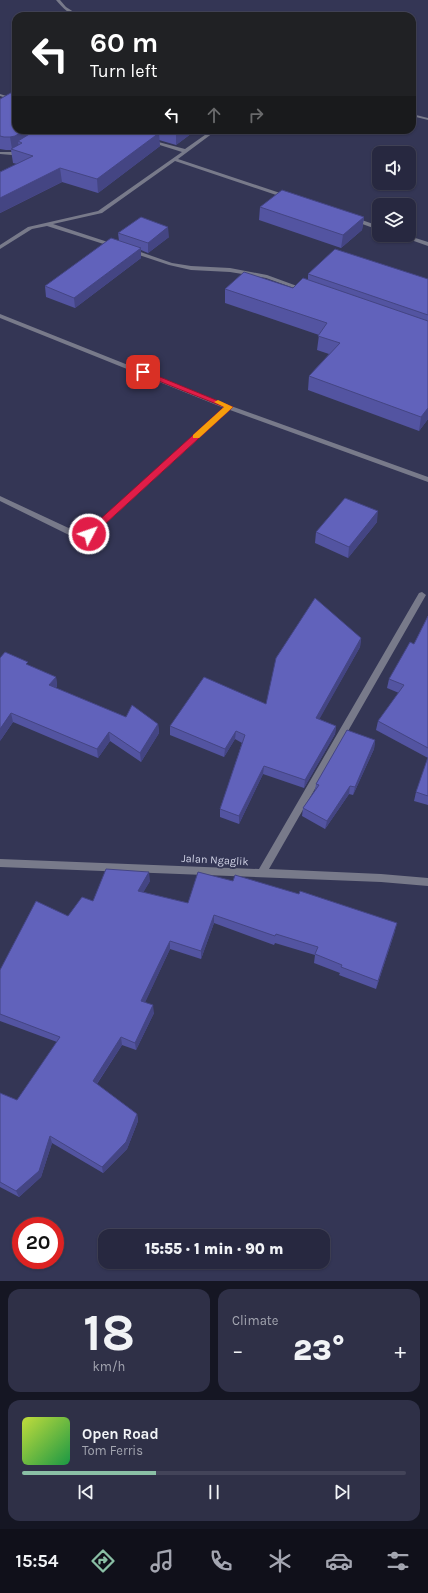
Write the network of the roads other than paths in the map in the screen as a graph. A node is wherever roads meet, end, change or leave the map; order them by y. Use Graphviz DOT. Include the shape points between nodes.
graph roads {
  1 [pos="58,0"];
  2 [pos="72,12"];
  3 [pos="0,95"];
  4 [pos="12,98"];
  5 [pos="12,100"];
  6 [pos="6,102"];
  7 [pos="416,116"];
  8 [pos="428,119"];
  9 [pos="209,134"];
  10 [pos="143,138"];
  11 [pos="25,149"];
  12 [pos="185,151"];
  13 [pos="0,153"];
  14 [pos="174,159"];
  15 [pos="291,198"];
  16 [pos="350,218"];
  17 [pos="47,224"];
  18 [pos="372,226"];
  19 [pos="416,240"];
  20 [pos="428,244"];
  21 [pos="0,247"];
  22 [pos="120,247"];
  23 [pos="128,250"];
  24 [pos="311,292"];
  25 [pos="0,316"];
  26 [pos="229,407"];
  27 [pos="428,480"];
  28 [pos="0,498"];
  29 [pos="422,596"];
  30 [pos="0,863"];
  31 [pos="261,874"];
  32 [pos="428,882"];
  1 -- 2 [label="street"];
  3 -- 4 [label="street"];
  5 -- 6 [label="street"];
  7 -- 8 [label="street"];
  9 -- 12 [label="street"];
  10 -- 12 [label="street"];
  11 -- 13 [label="street" via="12,154"];
  12 -- 14 [label="street"];
  14 -- 15 [label="street"];
  14 -- 17 [label="street" via="100,212"];
  16 -- 18 [label="street"];
  17 -- 21 [label="street" via="30,228"];
  17 -- 22 [label="street"];
  19 -- 20 [label="street"];
  23 -- 24 [label="street" via="191,268 230,270 267,277"];
  25 -- 26 [label="street"];
  26 -- 27 [label="street"];
  26 -- 28 [label="street" via="89,534 81,536 72,533"];
  29 -- 31 [label="street"];
  30 -- 31 [label="street, Jalan Ngaglik"];
  31 -- 32 [label="street, Jalan Ngaglik"];
}
